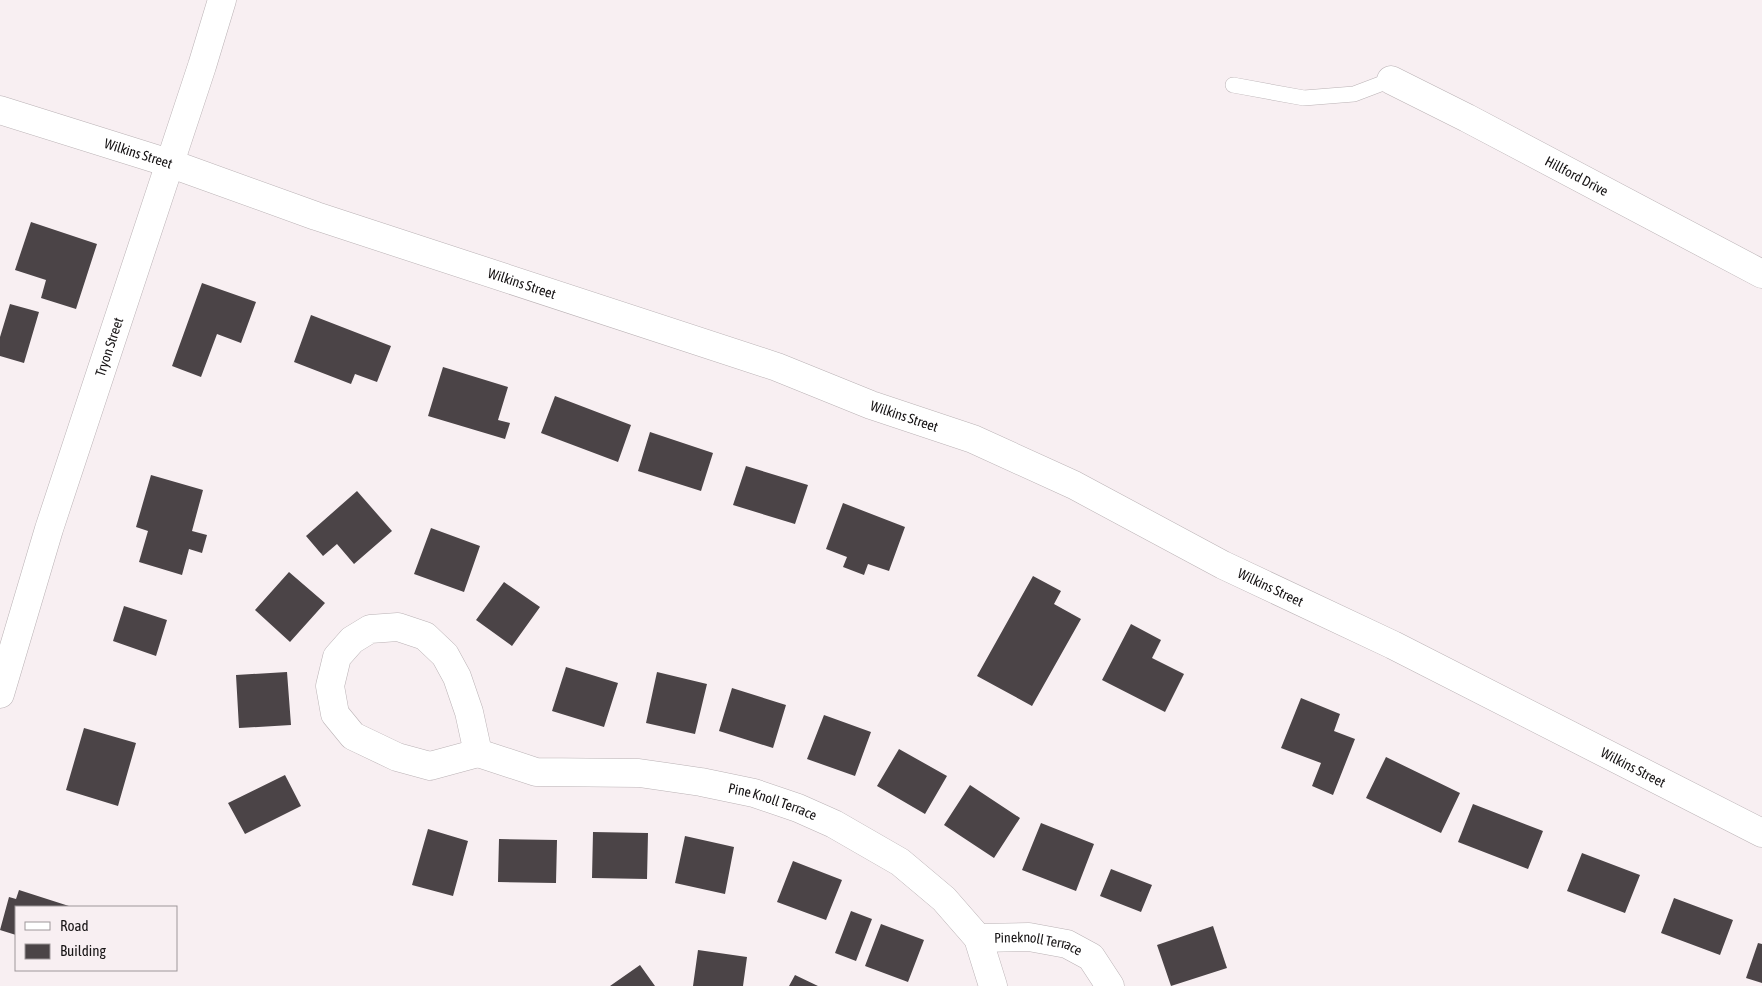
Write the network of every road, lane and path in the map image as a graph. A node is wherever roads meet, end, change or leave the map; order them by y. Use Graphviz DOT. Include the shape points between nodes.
graph roads {
  1 [pos="222,0"];
  2 [pos="1391,80"];
  3 [pos="1233,85"];
  4 [pos="0,110"];
  5 [pos="170,164"];
  6 [pos="1762,274"];
  7 [pos="2,678"];
  8 [pos="478,753"];
  9 [pos="1762,832"];
  10 [pos="978,938"];
  11 [pos="993,986"];
  12 [pos="1110,986"];
  1 -- 5 [label="street, Tryon Street"];
  2 -- 3 [label="lane" via="1354,94 1304,98"];
  2 -- 6 [label="street, Hillford Drive"];
  4 -- 5 [label="street, Wilkins Street"];
  5 -- 7 [label="street, Tryon Street"];
  5 -- 9 [label="street, Wilkins Street" via="316,216 776,367 871,405 973,439 1074,485 1223,564 1402,650"];
  8 -- 8 [label="street" via="430,766 397,757 353,736 336,714 330,686 337,657 352,640 370,629 398,627 425,636 445,655 457,677"];
  8 -- 10 [label="street, Pine Knoll Terrace" via="536,772 639,773 701,782 754,793 798,808 834,824 900,862 944,899"];
  10 -- 11 [label="street, Pine Knoll Terrace"];
  10 -- 12 [label="street, Pineknoll Terrace" via="1029,937 1067,944 1091,957"];
}
